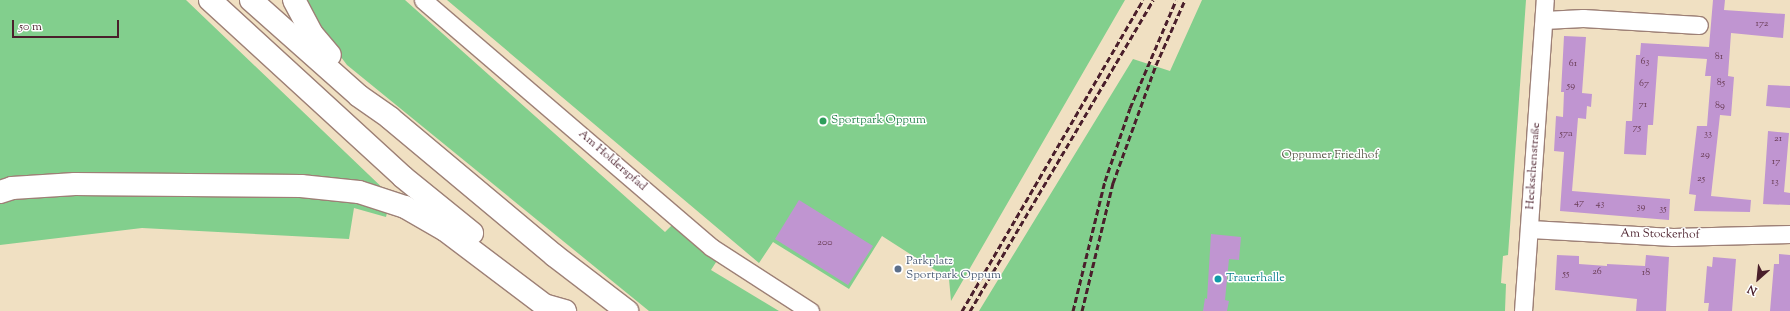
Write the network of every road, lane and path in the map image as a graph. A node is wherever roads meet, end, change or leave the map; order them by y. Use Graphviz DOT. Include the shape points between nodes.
graph roads {
  1 [pos="210,0"];
  2 [pos="251,0"];
  3 [pos="294,0"];
  4 [pos="423,0"];
  5 [pos="1545,0"];
  6 [pos="1544,20"];
  7 [pos="1699,25"];
  8 [pos="390,118"];
  9 [pos="0,192"];
  10 [pos="1530,229"];
  11 [pos="1790,234"];
  12 [pos="565,311"];
  13 [pos="569,311"];
  14 [pos="627,311"];
  15 [pos="810,311"];
  16 [pos="1523,311"];
  1 -- 13 [label="highway" via="403,177"];
  2 -- 8 [label="highway" via="359,96"];
  3 -- 8 [label="highway" via="313,35"];
  4 -- 15 [label="street, Am Holderspfad" via="711,247"];
  5 -- 6 [label="street, Heckschenstraße"];
  6 -- 7 [label="street" via="1605,18"];
  6 -- 10 [label="street, Heckschenstraße"];
  8 -- 14 [label="highway" via="556,256"];
  9 -- 12 [label="highway" via="12,188 75,184 301,186 358,192 406,207 439,226 544,305"];
  10 -- 11 [label="street, Am Stockerhof" via="1673,237"];
  10 -- 16 [label="street, Heckschenstraße"];
}
